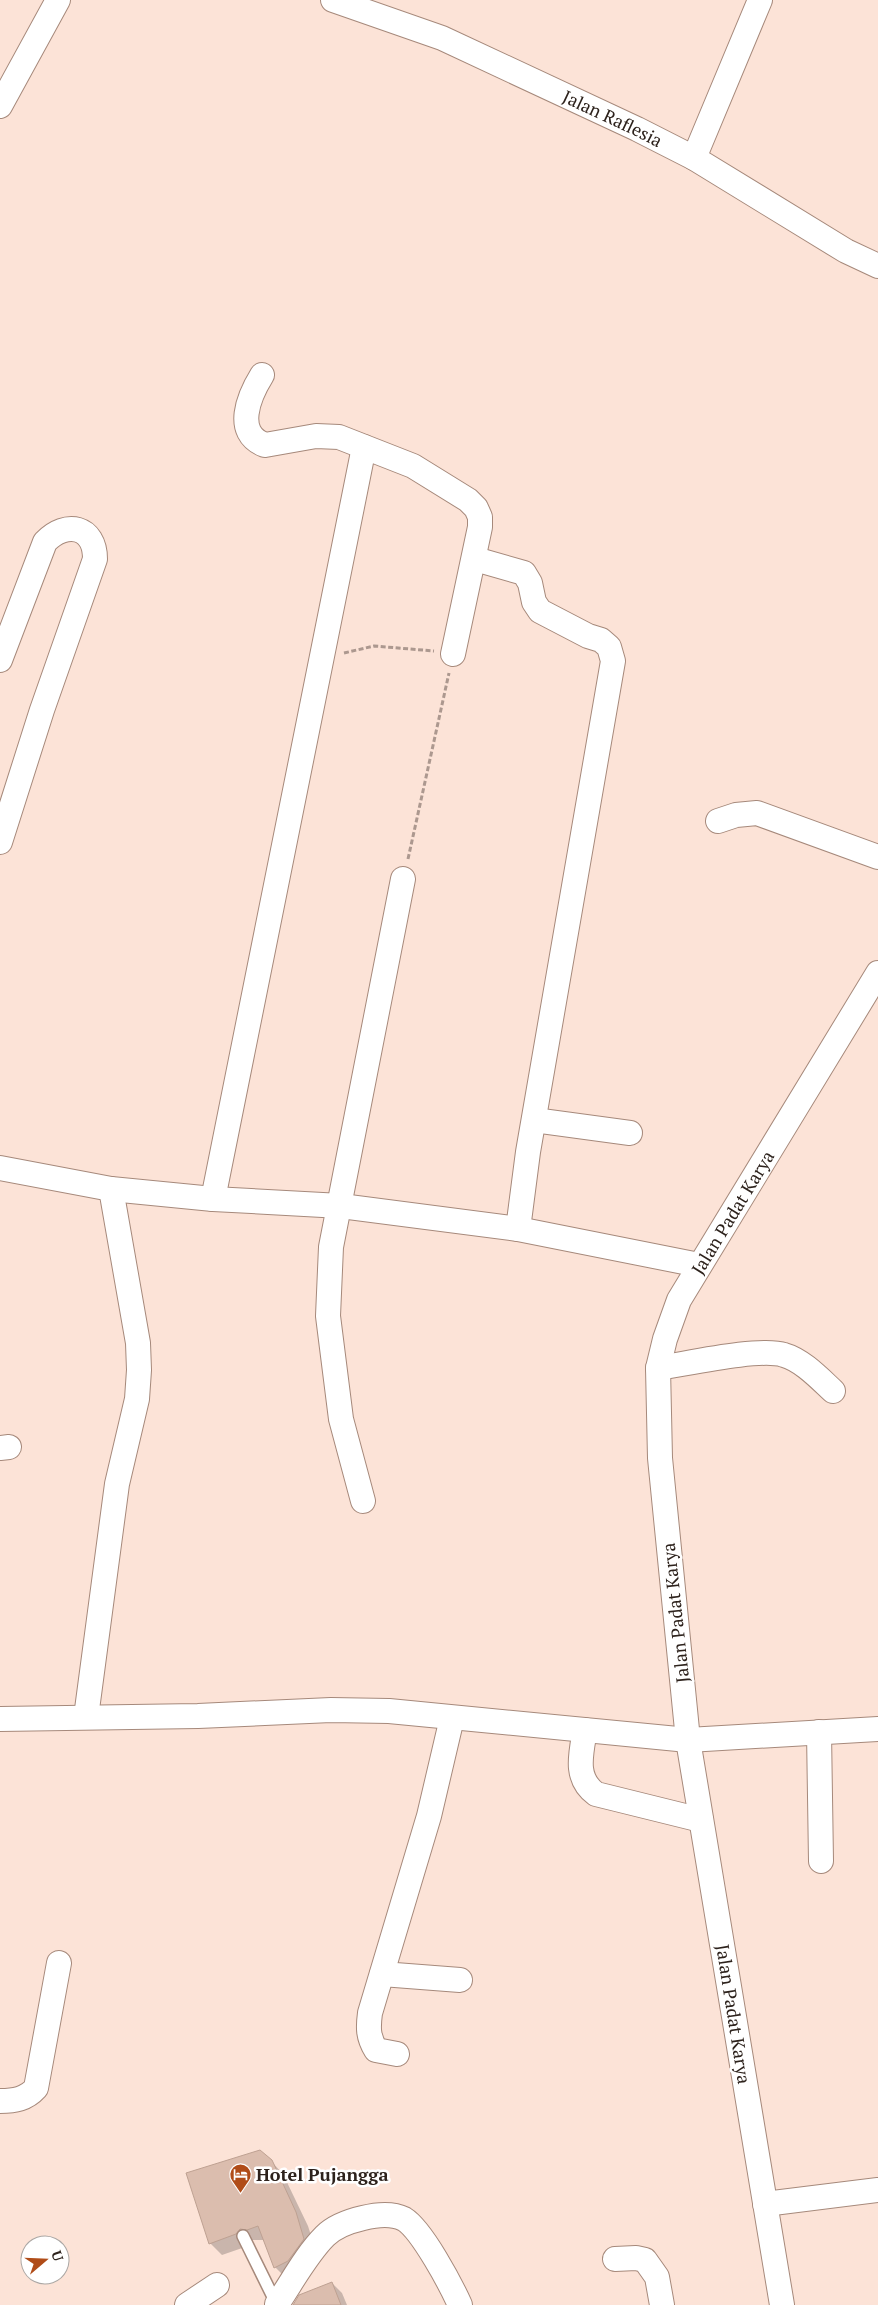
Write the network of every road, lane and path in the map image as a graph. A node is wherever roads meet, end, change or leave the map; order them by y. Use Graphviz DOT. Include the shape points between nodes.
graph roads {
  1 [pos="58,0"];
  2 [pos="333,0"];
  3 [pos="757,1"];
  4 [pos="0,106"];
  5 [pos="694,158"];
  6 [pos="878,266"];
  7 [pos="262,375"];
  8 [pos="364,447"];
  9 [pos="475,558"];
  10 [pos="453,654"];
  11 [pos="322,659"];
  12 [pos="0,660"];
  13 [pos="5,802"];
  14 [pos="718,821"];
  15 [pos="0,842"];
  16 [pos="878,857"];
  17 [pos="403,879"];
  18 [pos="878,973"];
  19 [pos="534,1120"];
  20 [pos="630,1133"];
  21 [pos="0,1168"];
  22 [pos="111,1189"];
  23 [pos="213,1199"];
  24 [pos="341,1206"];
  25 [pos="518,1229"];
  26 [pos="699,1265"];
  27 [pos="658,1368"];
  28 [pos="833,1391"];
  29 [pos="363,1501"];
  30 [pos="86,1717"];
  31 [pos="452,1718"];
  32 [pos="0,1719"];
  33 [pos="878,1728"];
  34 [pos="585,1730"];
  35 [pos="819,1732"];
  36 [pos="688,1740"];
  37 [pos="701,1820"];
  38 [pos="821,1861"];
  39 [pos="59,1963"];
  40 [pos="382,1974"];
  41 [pos="460,1980"];
  42 [pos="397,2054"];
  43 [pos="0,2101"];
  44 [pos="878,2190"];
  45 [pos="765,2204"];
  46 [pos="243,2236"];
  47 [pos="615,2259"];
  48 [pos="217,2285"];
  49 [pos="187,2305"];
  50 [pos="277,2305"];
  51 [pos="460,2305"];
  52 [pos="662,2305"];
  53 [pos="782,2305"];
  1 -- 4 [label="street"];
  2 -- 5 [label="street, Jalan Raflesia" via="442,38"];
  3 -- 5 [label="street"];
  5 -- 6 [label="street, Jalan Raflesia" via="846,251"];
  7 -- 8 [label="street" via="251,394 246,418 251,435 258,442 265,445 316,436 339,437"];
  8 -- 9 [label="street" via="413,466 472,504 480,517"];
  8 -- 11 [label="street"];
  9 -- 10 [label="street"];
  9 -- 19 [label="street" via="524,573 540,611 601,640 609,647 613,661"];
  10 -- 11 [label="path" via="374,646"];
  10 -- 17 [label="path"];
  11 -- 23 [label="street"];
  12 -- 13 [label="street" via="45,542 70,528 81,530 95,549 95,559 42,710"];
  13 -- 15 [label="street"];
  14 -- 16 [label="street" via="757,813"];
  17 -- 24 [label="street"];
  18 -- 26 [label="street, Jalan Padat Karya"];
  19 -- 20 [label="street"];
  19 -- 25 [label="street"];
  21 -- 22 [label="street"];
  22 -- 23 [label="street"];
  22 -- 30 [label="street" via="138,1343 139,1370 137,1399 117,1484"];
  23 -- 24 [label="street"];
  24 -- 25 [label="street"];
  24 -- 29 [label="street" via="332,1246 328,1316 341,1419"];
  25 -- 26 [label="street"];
  26 -- 27 [label="street, Jalan Padat Karya" via="679,1300"];
  27 -- 28 [label="street" via="741,1355 783,1354"];
  27 -- 36 [label="street, Jalan Padat Karya" via="660,1458"];
  30 -- 31 [label="street" via="331,1710 389,1711"];
  30 -- 32 [label="street"];
  31 -- 34 [label="street"];
  31 -- 40 [label="street" via="429,1816"];
  33 -- 35 [label="street"];
  34 -- 36 [label="street"];
  34 -- 37 [label="street" via="580,1771 589,1789 596,1794"];
  35 -- 36 [label="street"];
  35 -- 38 [label="street"];
  36 -- 37 [label="street, Jalan Padat Karya"];
  37 -- 45 [label="street, Jalan Padat Karya"];
  39 -- 43 [label="street" via="36,2088 20,2099"];
  40 -- 41 [label="street"];
  40 -- 42 [label="street" via="368,2030 376,2050"];
  44 -- 45 [label="street"];
  45 -- 53 [label="street, Jalan Padat Karya"];
  46 -- 50 [label="lane"];
  47 -- 52 [label="street" via="645,2260 657,2277"];
  48 -- 49 [label="street"];
  50 -- 51 [label="street" via="326,2235 356,2220 386,2215 404,2219 416,2230"];
}
